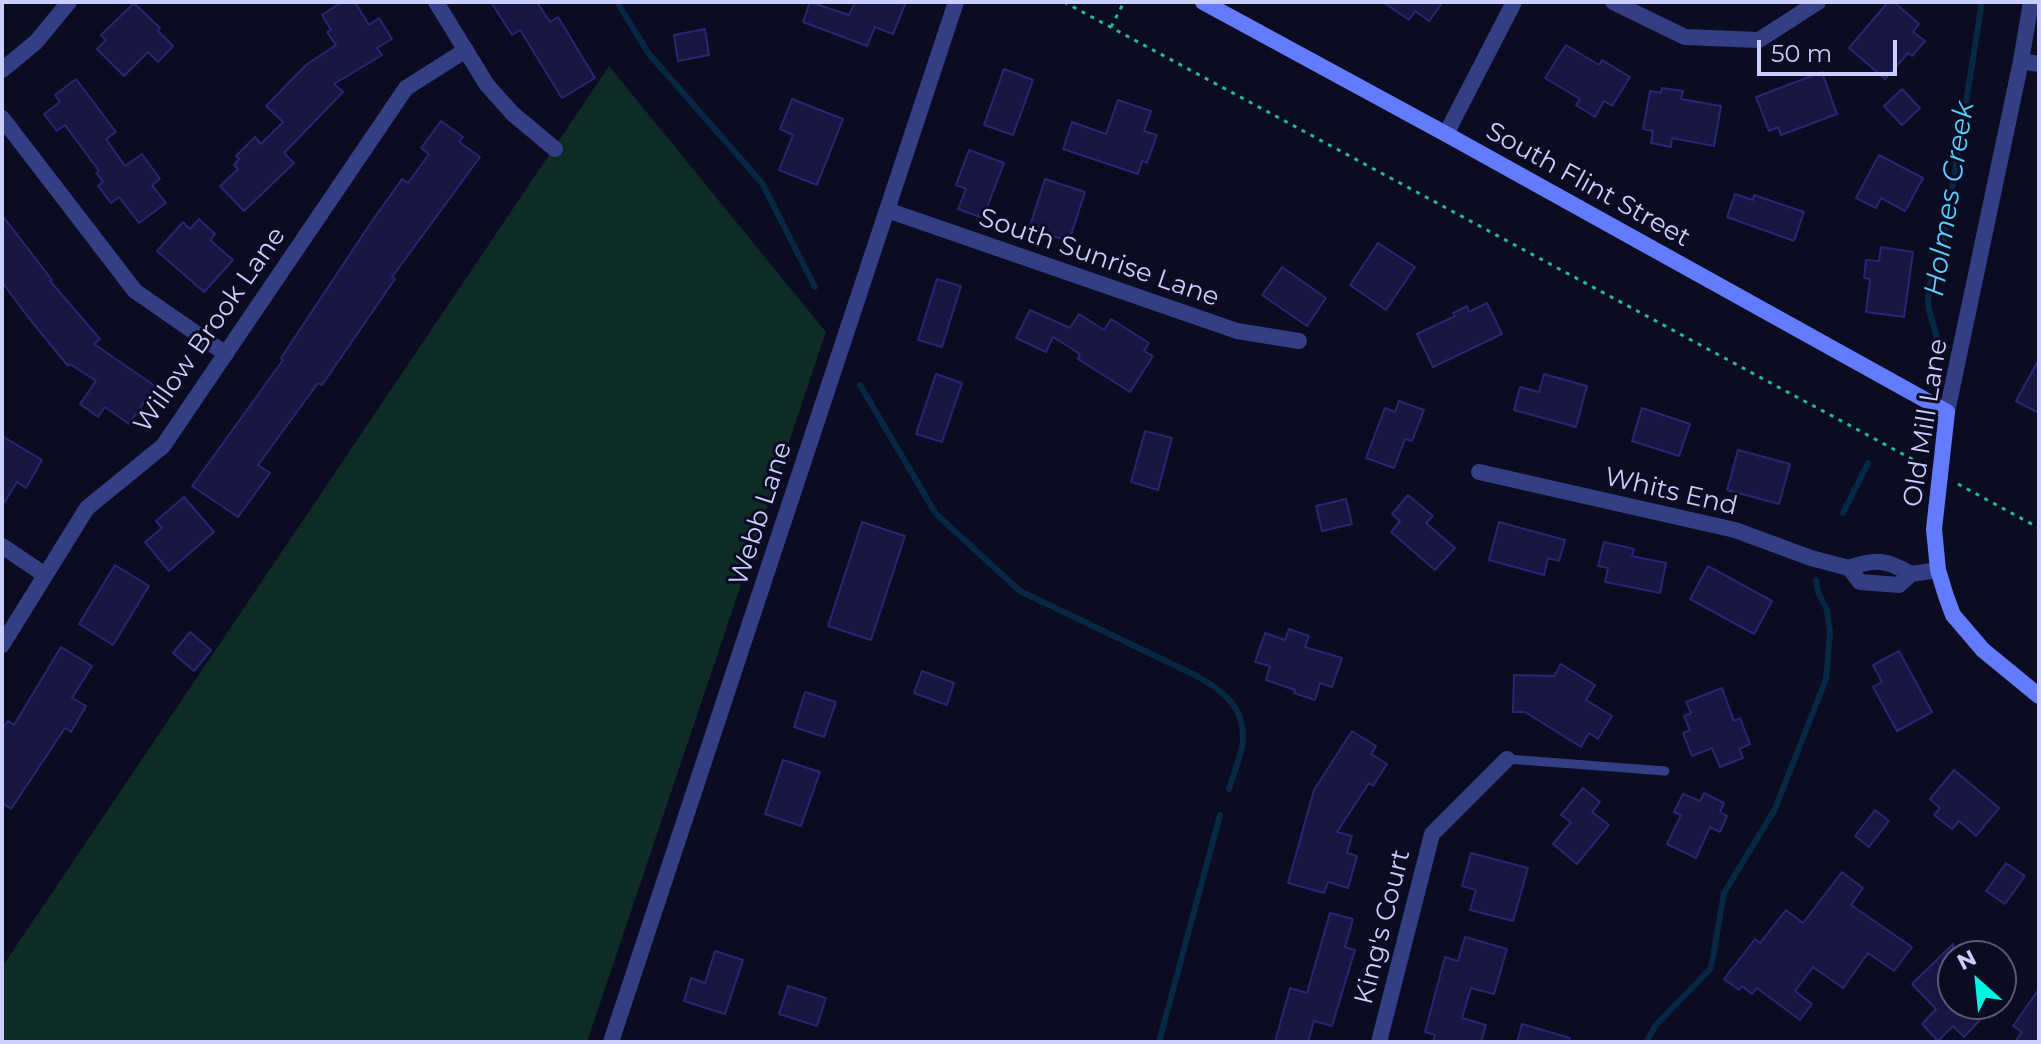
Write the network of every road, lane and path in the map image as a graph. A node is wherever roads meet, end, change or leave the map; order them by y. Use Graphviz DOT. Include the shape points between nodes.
graph roads {
  1 [pos="69,2"];
  2 [pos="436,2"];
  3 [pos="956,2"];
  4 [pos="1064,2"];
  5 [pos="1124,2"];
  6 [pos="1203,2"];
  7 [pos="1514,2"];
  8 [pos="1613,2"];
  9 [pos="1818,2"];
  10 [pos="2031,2"];
  11 [pos="1111,27"];
  12 [pos="466,50"];
  13 [pos="2021,61"];
  14 [pos="2039,64"];
  15 [pos="2,70"];
  16 [pos="2,118"];
  17 [pos="1446,134"];
  18 [pos="555,149"];
  19 [pos="887,210"];
  20 [pos="1299,341"];
  21 [pos="226,354"];
  22 [pos="1947,412"];
  23 [pos="1479,472"];
  24 [pos="1941,475"];
  25 [pos="2039,528"];
  26 [pos="2,546"];
  27 [pos="1938,570"];
  28 [pos="45,575"];
  29 [pos="2,645"];
  30 [pos="2039,696"];
  31 [pos="1507,759"];
  32 [pos="1665,771"];
  33 [pos="611,1042"];
  34 [pos="1379,1042"];
  1 -- 15 [label="street" via="36,42"];
  2 -- 12 [label="street"];
  3 -- 19 [label="street, Webb Lane"];
  4 -- 11 [label="path"];
  5 -- 11 [label="path"];
  6 -- 17 [label="main road, South Flint Street"];
  7 -- 17 [label="street"];
  8 -- 9 [label="street" via="1685,37 1759,40"];
  10 -- 13 [label="street, Old Mill Lane"];
  11 -- 24 [label="path"];
  12 -- 18 [label="street" via="513,114"];
  12 -- 21 [label="street, Willow Brook Lane" via="406,88"];
  13 -- 14 [label="street"];
  13 -- 22 [label="street, Old Mill Lane"];
  16 -- 21 [label="street" via="135,291"];
  17 -- 22 [label="main road, South Flint Street"];
  19 -- 20 [label="street, South Sunrise Lane" via="1237,331"];
  19 -- 33 [label="street, Webb Lane"];
  21 -- 28 [label="street, Willow Brook Lane" via="163,446 87,508"];
  22 -- 24 [label="main road, Old Mill Lane"];
  23 -- 27 [label="street, Whits End" via="1735,530 1849,568 1860,582 1899,585 1911,574"];
  24 -- 25 [label="path"];
  24 -- 27 [label="main road, Old Mill Lane" via="1934,529"];
  26 -- 28 [label="street"];
  27 -- 30 [label="main road, Old Mill Lane" via="1953,615 1983,650"];
  28 -- 29 [label="street, Willow Brook Lane"];
  31 -- 32 [label="lane"];
  31 -- 34 [label="street, King's Court" via="1432,834"];
}
